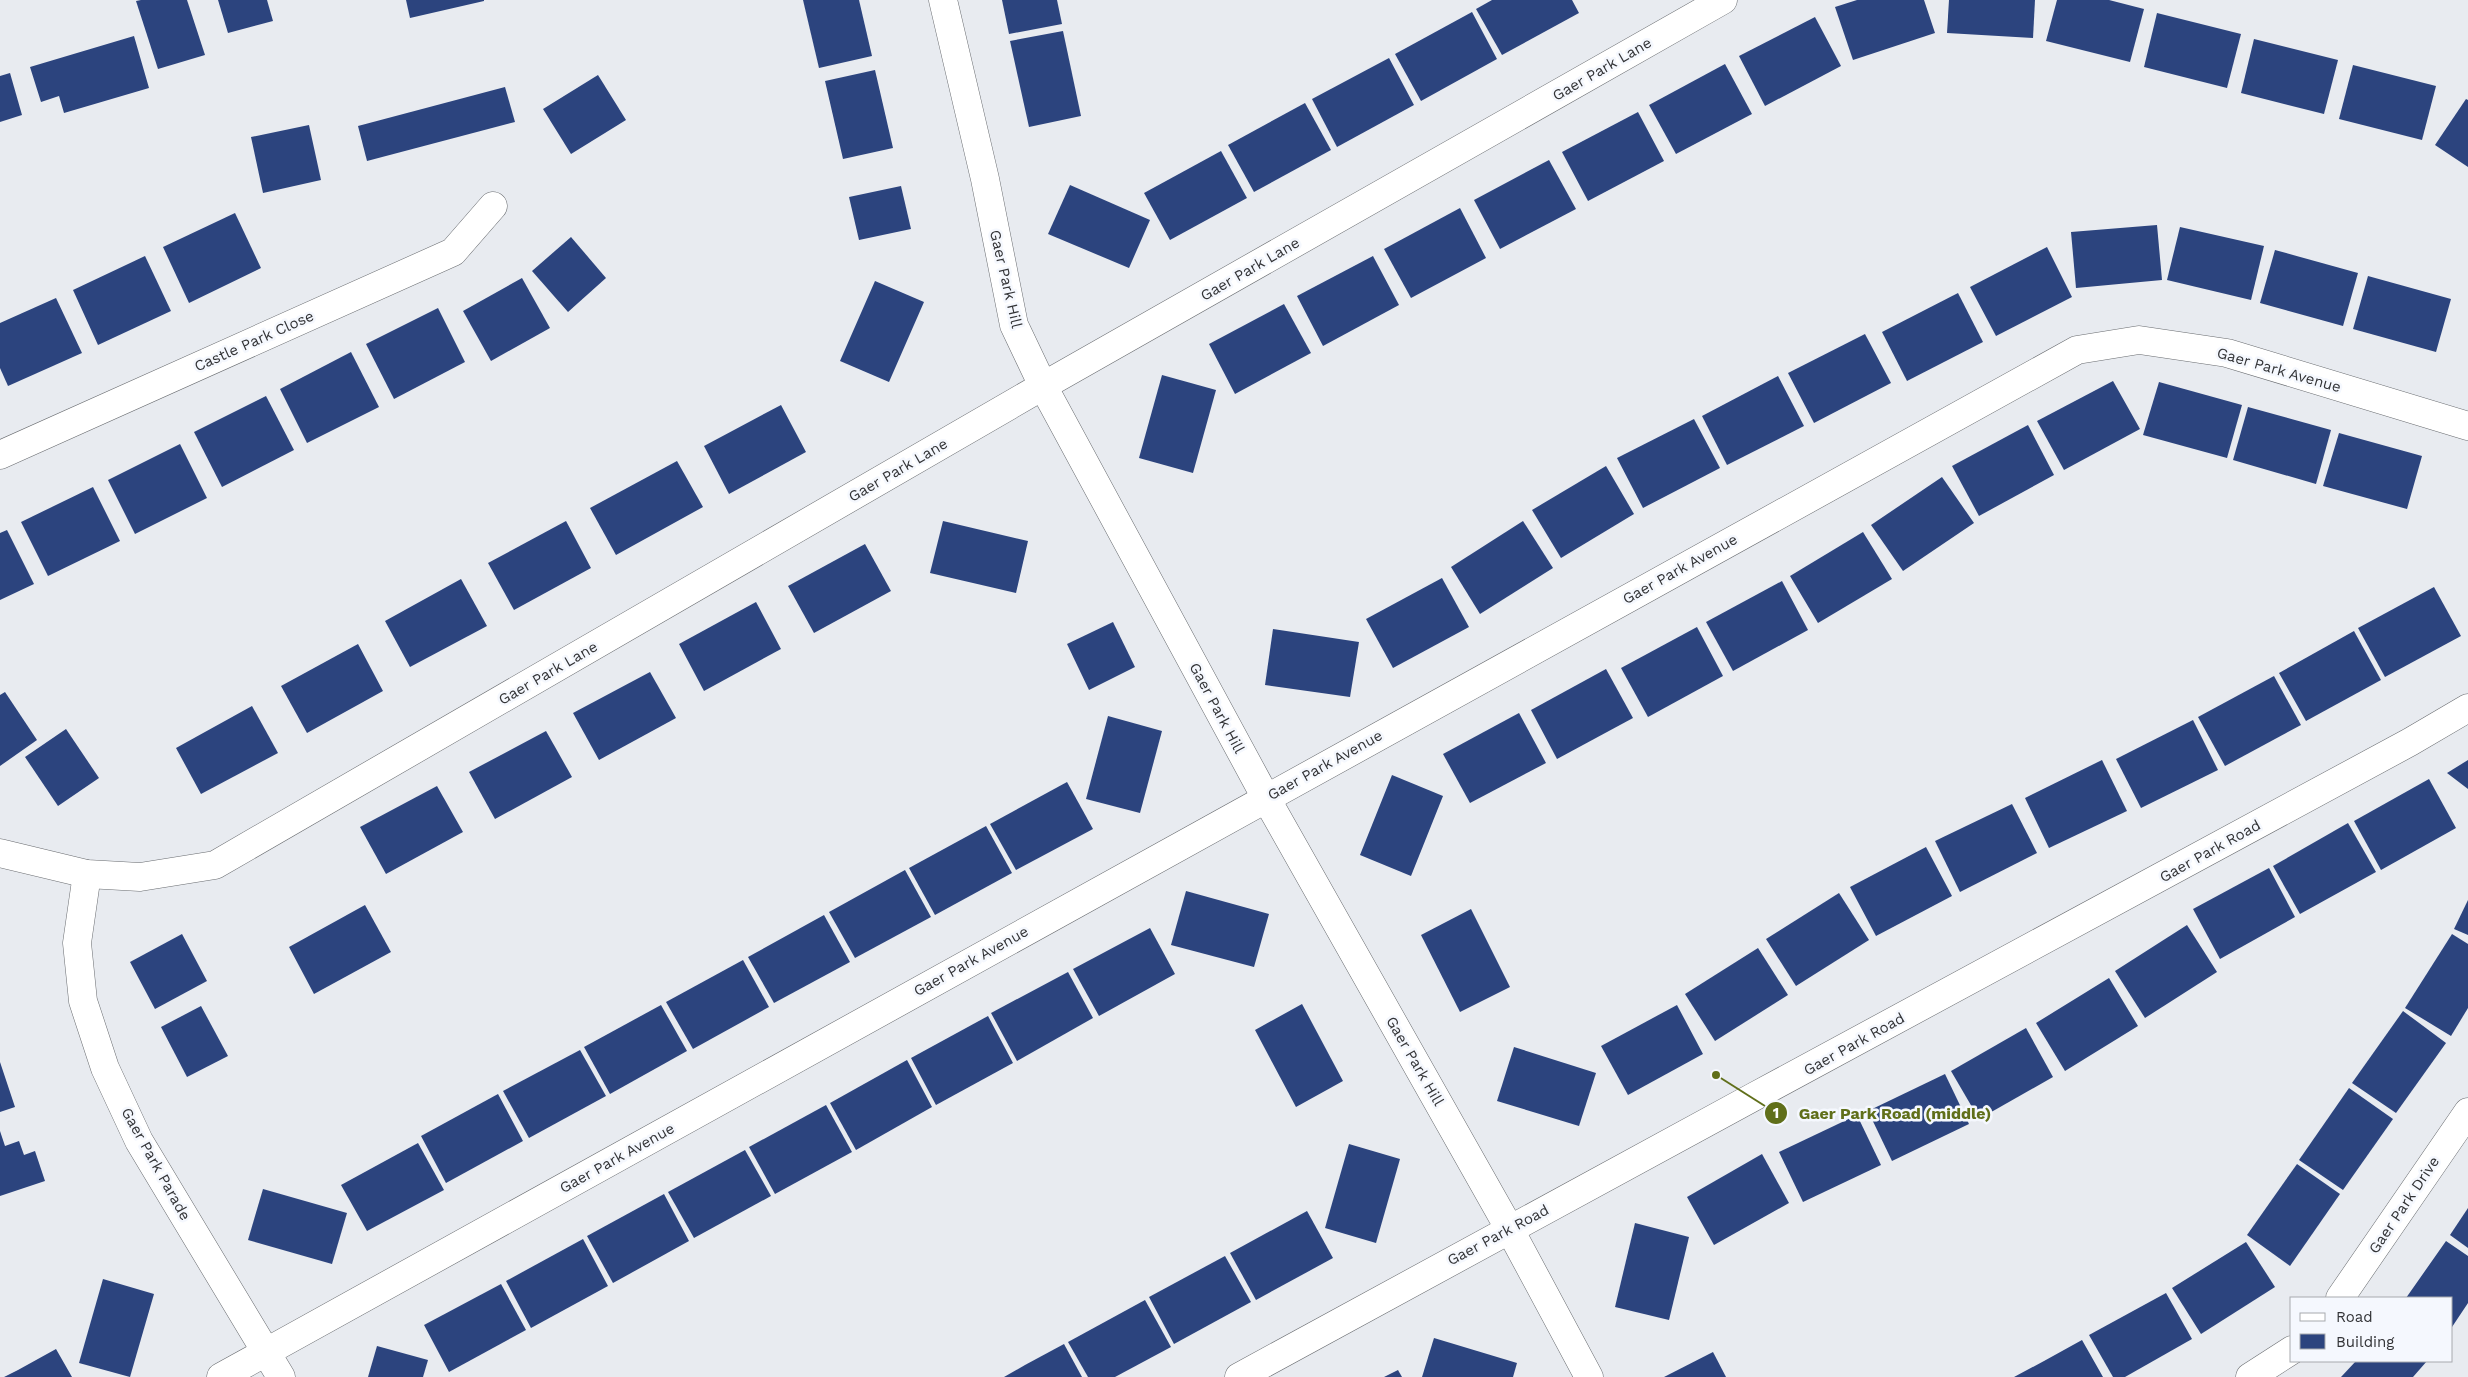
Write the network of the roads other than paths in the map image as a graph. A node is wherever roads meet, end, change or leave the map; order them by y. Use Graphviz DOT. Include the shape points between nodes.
graph roads {
  1 [pos="943,0"];
  2 [pos="1723,0"];
  3 [pos="493,206"];
  4 [pos="1043,386"];
  5 [pos="2468,426"];
  6 [pos="0,455"];
  7 [pos="2468,708"];
  8 [pos="1266,798"];
  9 [pos="0,853"];
  10 [pos="87,874"];
  11 [pos="2468,1112"];
  12 [pos="1509,1228"];
  13 [pos="2341,1297"];
  14 [pos="267,1352"];
  15 [pos="2290,1352"];
  16 [pos="221,1377"];
  17 [pos="281,1377"];
  18 [pos="1239,1377"];
  19 [pos="1589,1377"];
  20 [pos="2250,1377"];
  1 -- 4 [label="street, Gaer Park Hill" via="985,179 1014,325"];
  2 -- 4 [label="street, Gaer Park Lane"];
  3 -- 6 [label="street, Castle Park Close" via="453,252"];
  4 -- 8 [label="street, Gaer Park Hill"];
  4 -- 10 [label="street, Gaer Park Lane" via="215,865 140,877"];
  5 -- 8 [label="street, Gaer Park Avenue" via="2227,353 2139,340 2077,350"];
  7 -- 12 [label="street, Gaer Park Road" via="1860,1041"];
  8 -- 12 [label="street, Gaer Park Hill"];
  8 -- 14 [label="street, Gaer Park Avenue"];
  9 -- 10 [label="street, Gaer Park Lane"];
  10 -- 14 [label="street, Gaer Park Parade" via="77,943 83,1001 105,1068 139,1140"];
  11 -- 13 [label="street, Gaer Park Drive"];
  12 -- 18 [label="street, Gaer Park Road"];
  12 -- 19 [label="street, Gaer Park Hill"];
  14 -- 16 [label="street, Gaer Park Avenue"];
  14 -- 17 [label="street, Gaer Park Parade"];
  15 -- 20 [label="street"];
}
